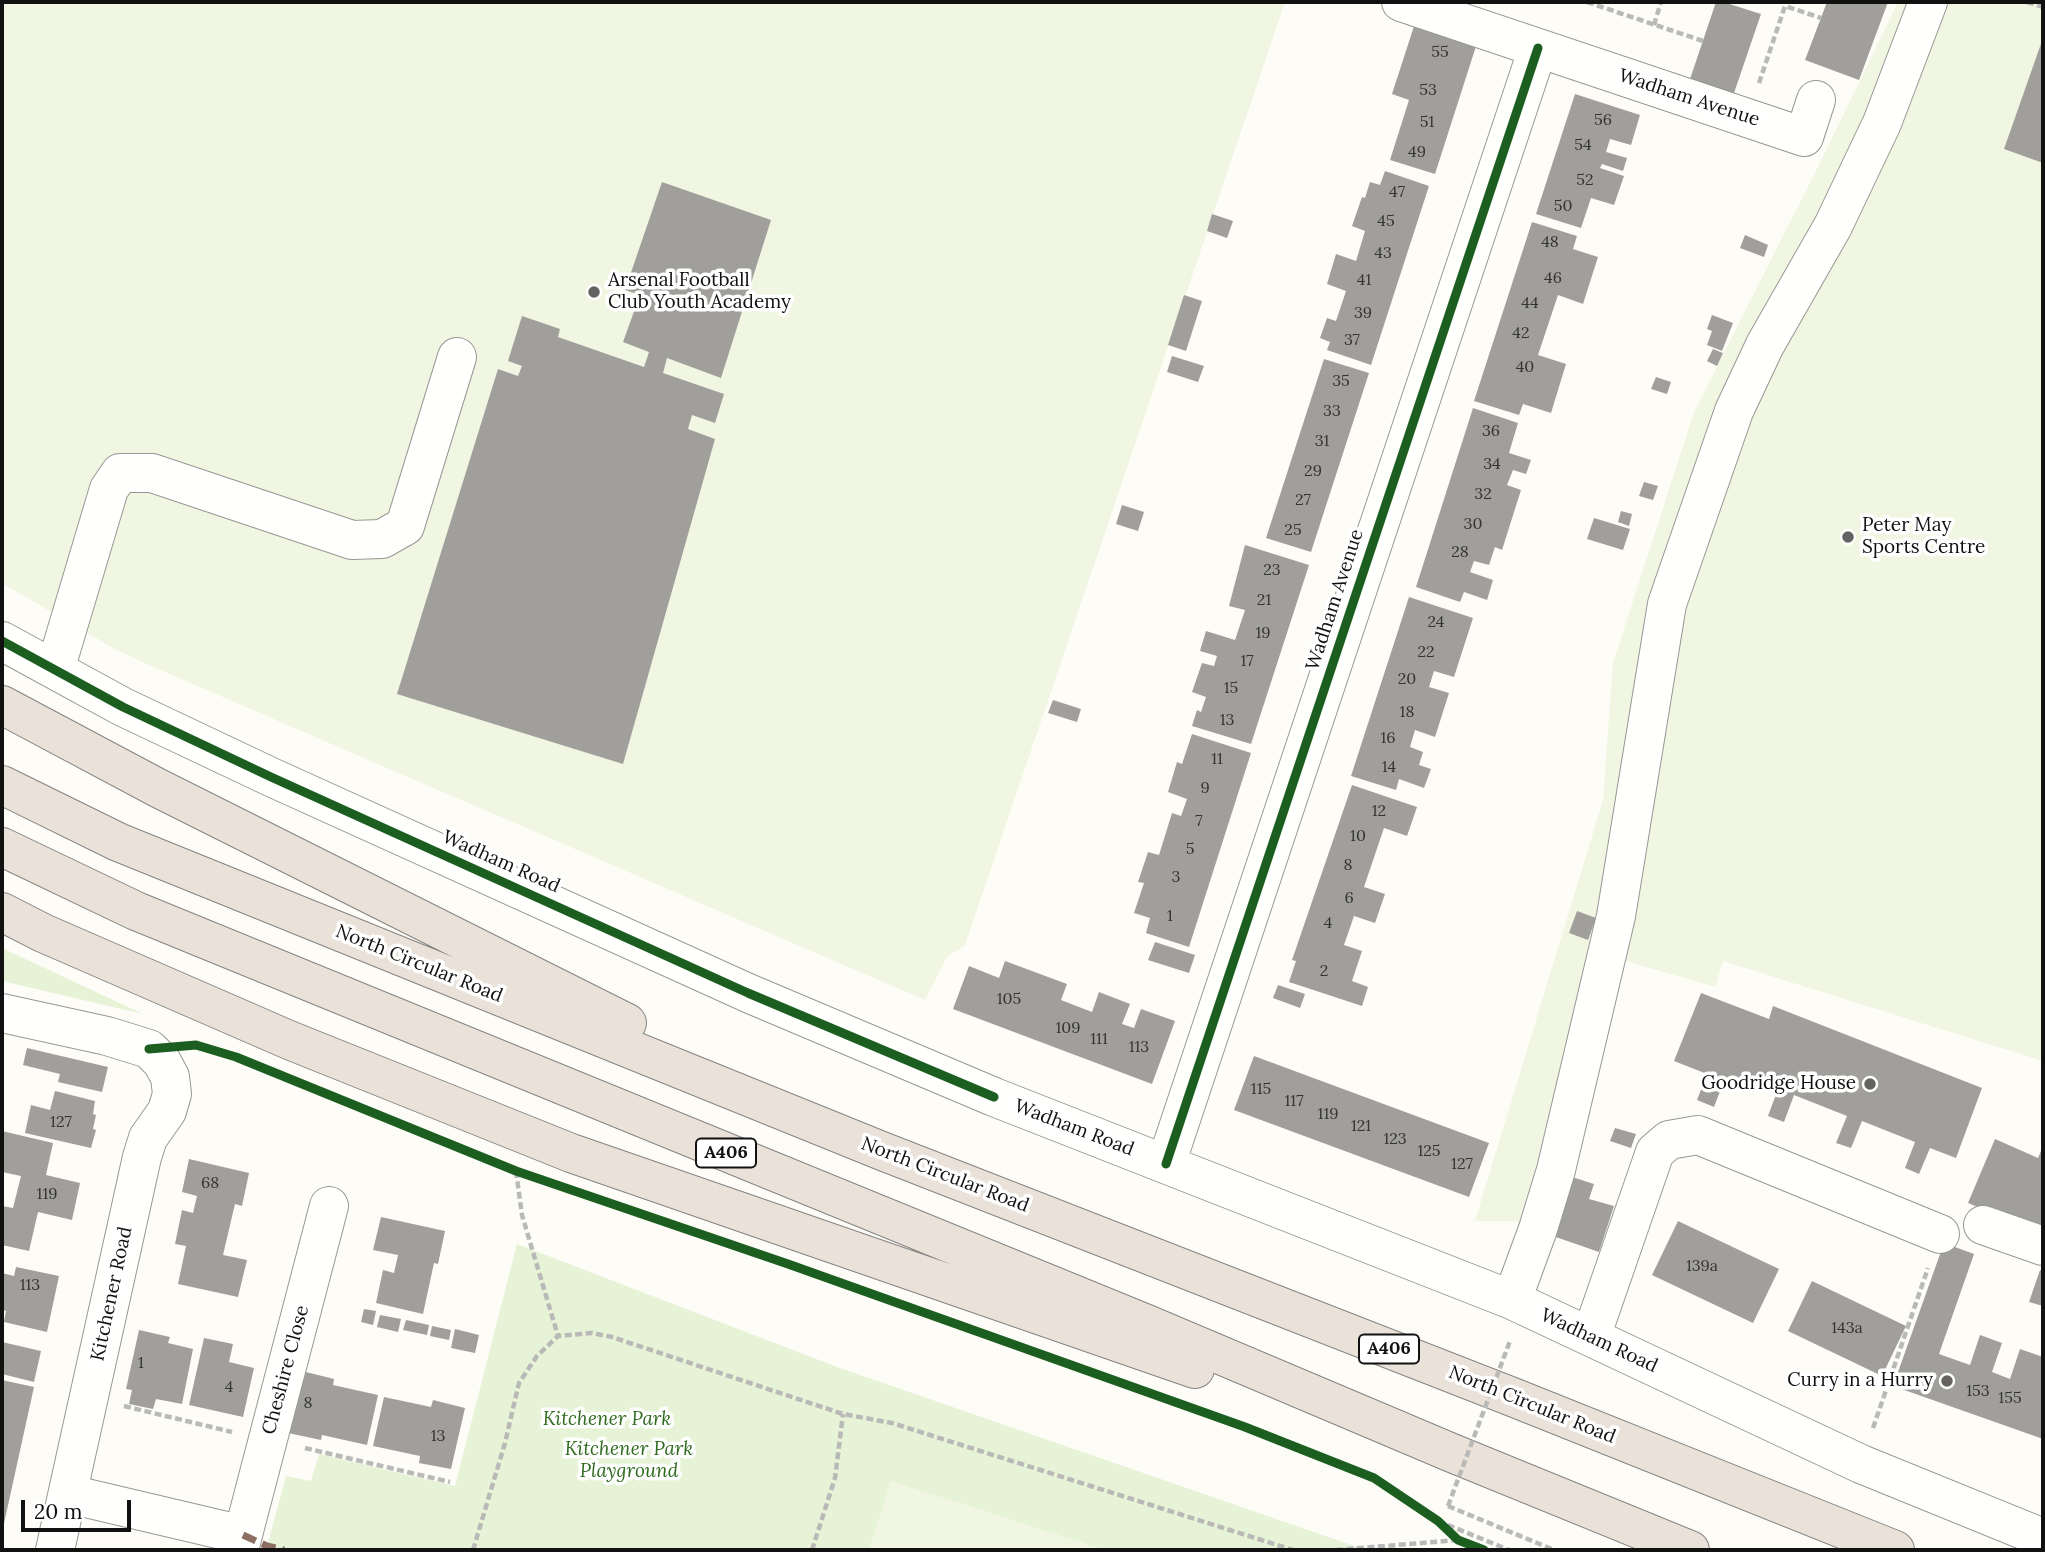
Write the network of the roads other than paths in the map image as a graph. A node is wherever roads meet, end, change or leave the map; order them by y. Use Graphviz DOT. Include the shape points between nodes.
graph roads {
  1 [pos="1401,2"];
  2 [pos="1928,2"];
  3 [pos="1538,48"];
  4 [pos="1816,100"];
  5 [pos="457,357"];
  6 [pos="2,641"];
  7 [pos="55,670"];
  8 [pos="2,705"];
  9 [pos="2,785"];
  10 [pos="2,847"];
  11 [pos="2,912"];
  12 [pos="2,1013"];
  13 [pos="882,1151"];
  14 [pos="1166,1164"];
  15 [pos="328,1206"];
  16 [pos="1983,1225"];
  17 [pos="1940,1234"];
  18 [pos="2043,1247"];
  19 [pos="1512,1300"];
  20 [pos="1591,1337"];
  21 [pos="1452,1453"];
  22 [pos="69,1494"];
  23 [pos="2043,1538"];
  24 [pos="241,1543"];
  25 [pos="55,1550"];
  26 [pos="1690,1550"];
  27 [pos="1895,1550"];
  1 -- 3 [label="street, Wadham Avenue"];
  2 -- 19 [label="street" via="1882,123 1844,204 1765,345 1734,411 1667,604 1616,916 1556,1170"];
  3 -- 4 [label="street, Wadham Avenue" via="1804,137"];
  3 -- 14 [label="street, Wadham Avenue"];
  5 -- 7 [label="street" via="405,526 382,539 352,540 152,473 120,473 109,489"];
  6 -- 7 [label="street, Wadham Road"];
  7 -- 14 [label="street, Wadham Road" via="271,777 748,993"];
  8 -- 13 [label="highway, A406" via="158,788"];
  9 -- 13 [label="highway, North Circular Road / A406" via="118,842"];
  10 -- 21 [label="highway, A406" via="136,911"];
  11 -- 21 [label="highway, A406" via="289,1040 571,1153"];
  12 -- 22 [label="street, Kitchener Road" via="149,1049 170,1077 167,1111 148,1138 142,1157"];
  13 -- 27 [label="highway, North Circular Road / A406"];
  14 -- 19 [label="street, Wadham Road"];
  15 -- 24 [label="street, Cheshire Close"];
  16 -- 18 [label="street"];
  17 -- 20 [label="street" via="1698,1135 1669,1140 1655,1152"];
  19 -- 20 [label="street, Wadham Road"];
  20 -- 23 [label="street, Wadham Road" via="1861,1464"];
  21 -- 26 [label="highway, A406"];
  22 -- 24 [label="street, Cheshire Close"];
  22 -- 25 [label="street, Kitchener Road"];
}
